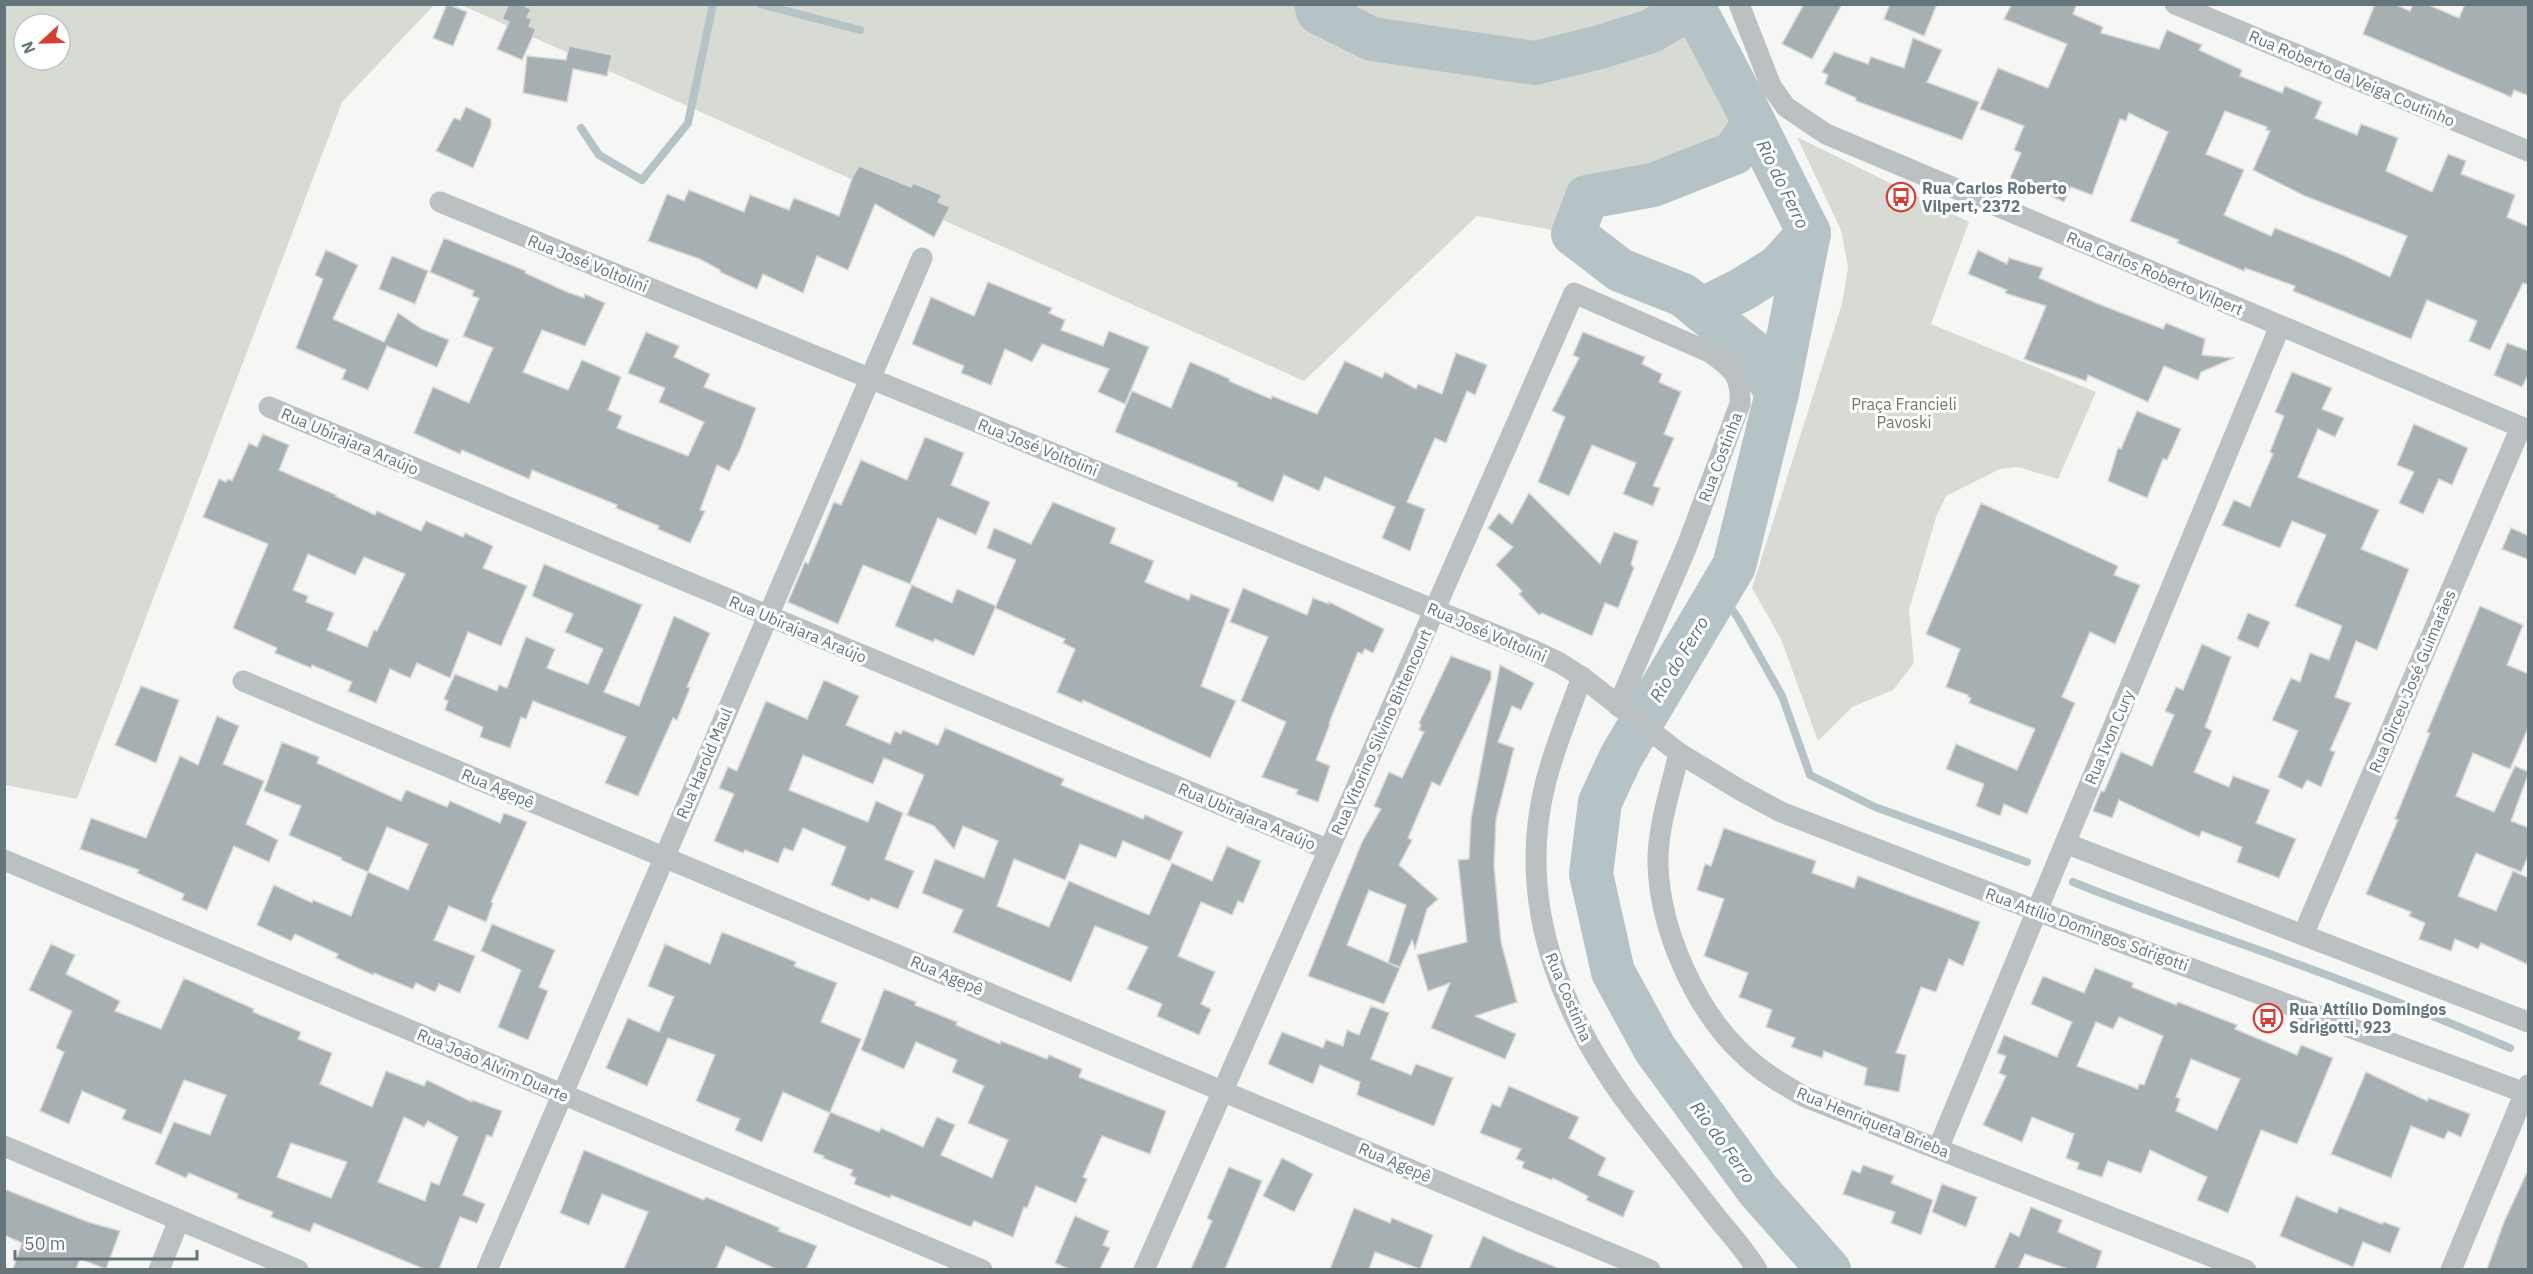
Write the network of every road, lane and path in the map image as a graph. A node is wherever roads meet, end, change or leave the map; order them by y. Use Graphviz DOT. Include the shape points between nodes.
graph roads {
  1 [pos="1739,4"];
  2 [pos="2175,4"];
  3 [pos="2529,151"];
  4 [pos="440,202"];
  5 [pos="922,258"];
  6 [pos="1574,293"];
  7 [pos="2280,326"];
  8 [pos="870,378"];
  9 [pos="269,407"];
  10 [pos="2525,429"];
  11 [pos="1435,609"];
  12 [pos="767,616"];
  13 [pos="1582,677"];
  14 [pos="243,681"];
  15 [pos="1622,709"];
  16 [pos="1658,737"];
  17 [pos="1679,753"];
  18 [pos="2065,843"];
  19 [pos="1329,850"];
  20 [pos="664,858"];
  21 [pos="4,860"];
  22 [pos="2037,911"];
  23 [pos="2303,935"];
  24 [pos="2529,1022"];
  25 [pos="1223,1090"];
  26 [pos="2527,1090"];
  27 [pos="562,1094"];
  28 [pos="4,1146"];
  29 [pos="1938,1149"];
  30 [pos="179,1220"];
  31 [pos="159,1269"];
  32 [pos="298,1269"];
  33 [pos="487,1269"];
  34 [pos="982,1269"];
  35 [pos="1144,1269"];
  36 [pos="1650,1269"];
  37 [pos="1757,1269"];
  38 [pos="2246,1269"];
  39 [pos="2451,1269"];
  1 -- 7 [label="street, Rua Carlos Roberto Vilpert" via="1771,86 1786,107 1826,134"];
  2 -- 3 [label="street, Rua Roberto da Veiga Coutinho"];
  4 -- 8 [label="street, Rua José Voltolini"];
  5 -- 8 [label="street, Rua Harold Maul"];
  6 -- 11 [label="street, Rua Vitorino Silvino Bittencourt"];
  6 -- 15 [label="street, Rua Costinha" via="1711,353 1730,367 1741,384 1740,404"];
  7 -- 10 [label="street, Rua Carlos Roberto Vilpert"];
  7 -- 18 [label="street, Rua Ivon Cury"];
  8 -- 11 [label="street, Rua José Voltolini"];
  8 -- 12 [label="street, Rua Harold Maul"];
  9 -- 12 [label="street, Rua Ubirajara Araújo"];
  10 -- 23 [label="street, Rua Dirceu José Guimarães"];
  11 -- 13 [label="street, Rua José Voltolini" via="1535,651"];
  11 -- 19 [label="street, Rua Vitorino Silvino Bittencourt"];
  12 -- 19 [label="street, Rua Ubirajara Araújo"];
  12 -- 20 [label="street, Rua Harold Maul"];
  13 -- 15 [label="street, Rua José Voltolini"];
  13 -- 37 [label="street, Rua Costinha" via="1552,759 1538,826 1535,866 1538,908 1546,941 1574,1017 1609,1079"];
  14 -- 20 [label="street, Rua Agepê"];
  15 -- 16 [label="street, Rua José Voltolini"];
  16 -- 17 [label="street, Rua Attílio Domingos Sdrigotti"];
  17 -- 22 [label="street, Rua Attílio Domingos Sdrigotti" via="1781,812"];
  17 -- 29 [label="street, Rua Henriqueta Brieba" via="1658,864 1663,903 1674,946 1717,1025 1743,1055 1780,1083"];
  18 -- 22 [label="street, Rua Ivon Cury"];
  18 -- 23 [label="street"];
  19 -- 25 [label="street, Rua Vitorino Silvino Bittencourt"];
  20 -- 25 [label="street, Rua Agepê"];
  20 -- 27 [label="street, Rua Harold Maul"];
  21 -- 27 [label="street, Rua João Alvim Duarte"];
  22 -- 26 [label="street, Rua Attílio Domingos Sdrigotti"];
  22 -- 29 [label="street, Rua Ivon Cury"];
  23 -- 24 [label="street"];
  25 -- 35 [label="street, Rua Vitorino Silvino Bittencourt"];
  25 -- 36 [label="street, Rua Agepê"];
  26 -- 39 [label="street"];
  27 -- 33 [label="street, Rua Harold Maul"];
  27 -- 34 [label="street, Rua João Alvim Duarte"];
  28 -- 30 [label="street"];
  29 -- 38 [label="street, Rua Henriqueta Brieba"];
  30 -- 31 [label="street"];
  30 -- 32 [label="street"];
}
